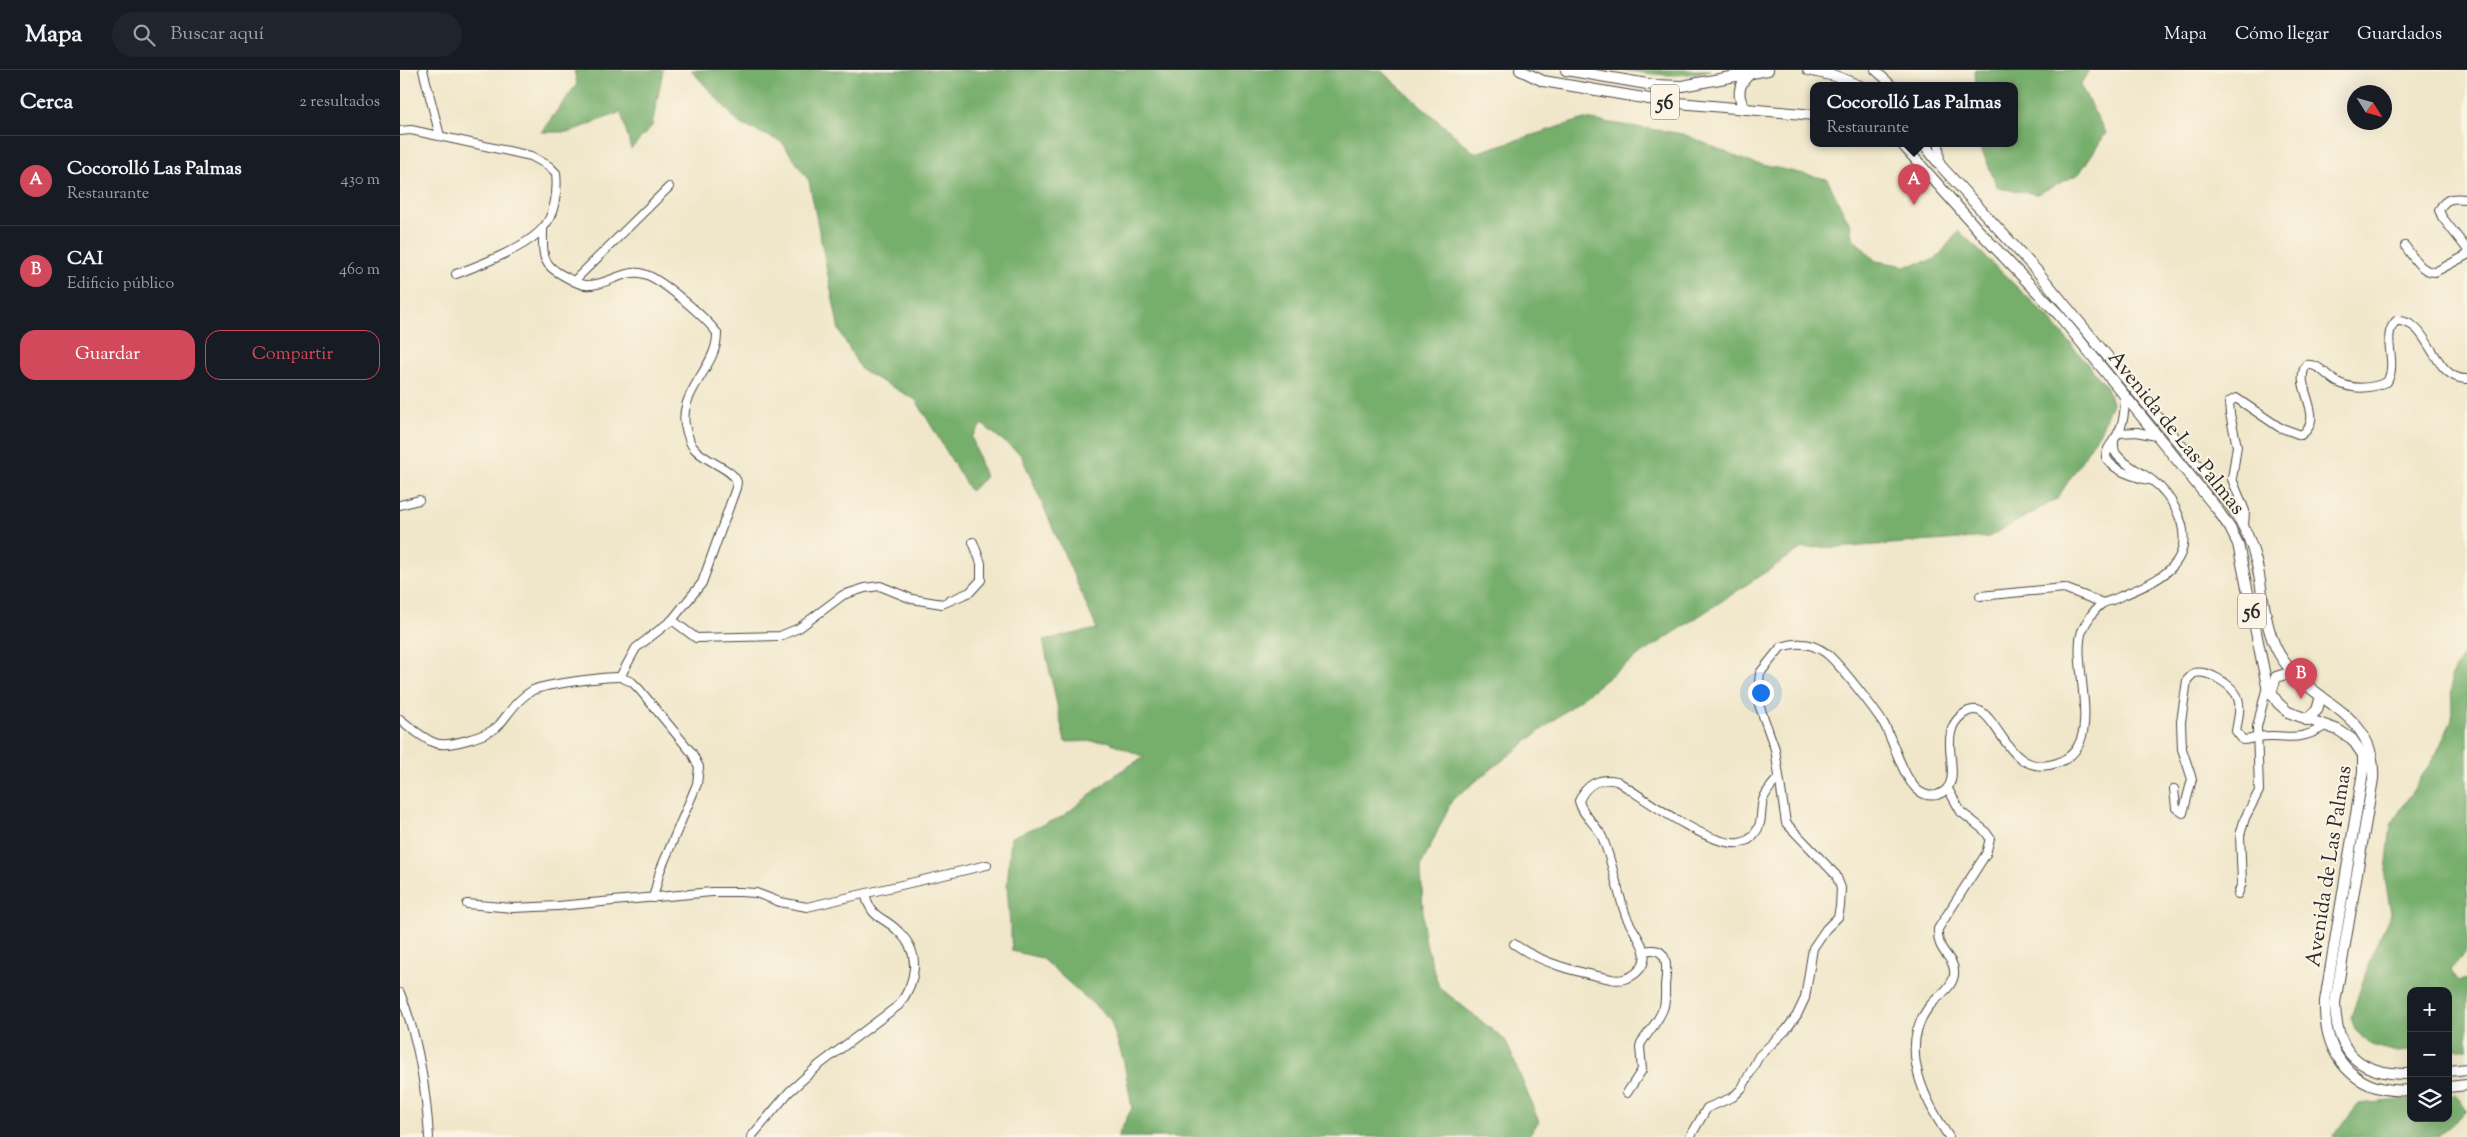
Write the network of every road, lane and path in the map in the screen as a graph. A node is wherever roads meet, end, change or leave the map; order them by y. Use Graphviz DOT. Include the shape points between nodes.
graph roads {
  1 [pos="423,70"];
  2 [pos="1520,70"];
  3 [pos="1566,70"];
  4 [pos="1768,70"];
  5 [pos="1808,70"];
  6 [pos="1875,70"];
  7 [pos="1750,74"];
  8 [pos="1846,82"];
  9 [pos="1888,82"];
  10 [pos="1746,109"];
  11 [pos="1810,115"];
  12 [pos="400,131"];
  13 [pos="440,136"];
  14 [pos="1905,147"];
  15 [pos="1926,147"];
  16 [pos="1939,147"];
  17 [pos="1940,165"];
  18 [pos="669,187"];
  19 [pos="2467,199"];
  20 [pos="543,229"];
  21 [pos="2405,246"];
  22 [pos="2467,249"];
  23 [pos="2467,254"];
  24 [pos="456,274"];
  25 [pos="575,280"];
  26 [pos="2467,379"];
  27 [pos="2125,398"];
  28 [pos="2116,436"];
  29 [pos="2156,436"];
  30 [pos="419,500"];
  31 [pos="400,505"];
  32 [pos="2244,526"];
  33 [pos="973,542"];
  34 [pos="1980,596"];
  35 [pos="2103,603"];
  36 [pos="672,620"];
  37 [pos="2292,672"];
  38 [pos="620,677"];
  39 [pos="2269,689"];
  40 [pos="2321,696"];
  41 [pos="400,719"];
  42 [pos="2306,720"];
  43 [pos="2325,726"];
  44 [pos="2258,737"];
  45 [pos="1778,778"];
  46 [pos="1948,789"];
  47 [pos="2174,789"];
  48 [pos="987,864"];
  49 [pos="865,894"];
  50 [pos="2238,894"];
  51 [pos="653,898"];
  52 [pos="467,904"];
  53 [pos="1514,944"];
  54 [pos="1645,950"];
  55 [pos="400,993"];
  56 [pos="2467,1069"];
  57 [pos="2452,1071"];
  58 [pos="2407,1074"];
  59 [pos="2467,1085"];
  60 [pos="2452,1087"];
  61 [pos="2407,1090"];
  62 [pos="1627,1093"];
  63 [pos="428,1137"];
  64 [pos="751,1137"];
  65 [pos="1690,1137"];
  66 [pos="1949,1137"];
  1 -- 13 [label="street"];
  2 -- 10 [label="main road, 56" via="1553,83 1667,102"];
  3 -- 7 [label="main road, 56" via="1668,86"];
  4 -- 7 [label="main road, 56"];
  5 -- 8 [label="main road"];
  6 -- 9 [label="street"];
  7 -- 10 [label="main road" via="1739,90"];
  10 -- 11 [label="main road, 56"];
  12 -- 13 [label="street"];
  13 -- 20 [label="street" via="531,156 549,166 556,173 557,184"];
  14 -- 27 [label="main road, Avenida de Las Palmas / 56" via="2059,315"];
  15 -- 17 [label="main road, Avenida de Las Palmas / 56"];
  16 -- 17 [label="street"];
  17 -- 32 [label="main road, Avenida de Las Palmas / 56" via="2051,289 2211,480"];
  18 -- 25 [label="street"];
  19 -- 22 [label="street" via="2450,198 2439,210"];
  20 -- 24 [label="street" via="505,254"];
  20 -- 25 [label="street" via="546,262"];
  21 -- 23 [label="street" via="2429,272 2435,272"];
  25 -- 36 [label="street" via="586,285 642,273 667,287 717,333 715,353 690,394 685,421 692,447 733,475 737,482 702,583"];
  26 -- 32 [label="street" via="2451,373 2412,326 2403,320 2390,327 2388,336 2392,359 2387,382 2368,388 2348,386 2316,366 2306,365 2302,376 2310,404 2311,423 2301,435 2279,427 2236,398 2229,402 2238,446 2232,479 2245,511"];
  27 -- 28 [label="street" via="2122,422"];
  27 -- 29 [label="main road, Avenida de Las Palmas / 56"];
  28 -- 29 [label="street" via="2137,432"];
  28 -- 35 [label="street" via="2106,453 2107,461 2136,478 2152,480 2169,498 2180,521 2184,543 2171,569 2162,576"];
  29 -- 39 [label="main road, Avenida de Las Palmas / 56" via="2206,494 2238,544"];
  30 -- 31 [label="street"];
  32 -- 37 [label="main road, Avenida de Las Palmas / 56" via="2257,565 2271,632"];
  33 -- 36 [label="street" via="981,563 981,580 970,592 942,604 912,599 880,586 865,588 843,595 799,628 780,636 696,638"];
  34 -- 35 [label="street" via="2064,588"];
  35 -- 46 [label="street" via="2088,620 2079,642 2085,707 2083,731 2075,748 2061,762 2034,766 2011,752 1986,714 1977,711 1964,713 1950,733 1952,780"];
  36 -- 38 [label="street" via="636,648"];
  37 -- 39 [label="main road" via="2276,677"];
  37 -- 40 [label="main road, Avenida de Las Palmas / 56"];
  38 -- 41 [label="street" via="535,689 514,704 493,730 479,737 450,743 437,744"];
  38 -- 51 [label="street" via="639,689 692,753 699,767 697,784 660,871"];
  39 -- 42 [label="main road, Avenida de Las Palmas / 56" via="2288,712"];
  39 -- 44 [label="street" via="2257,727"];
  40 -- 42 [label="main road" via="2316,710"];
  40 -- 58 [label="main road, Avenida de Las Palmas / 56" via="2360,728 2374,759 2335,1003 2337,1031 2347,1050 2366,1067 2385,1074"];
  42 -- 43 [label="main road, Avenida de Las Palmas / 56"];
  43 -- 44 [label="street" via="2299,738"];
  43 -- 61 [label="main road, Avenida de Las Palmas / 56" via="2346,733 2361,750 2364,762 2325,1001 2328,1035 2337,1056 2360,1079 2380,1089"];
  44 -- 47 [label="street" via="2245,740 2237,734 2239,696 2233,688 2210,674 2194,673 2188,680 2182,716 2182,749 2192,779 2183,813 2176,808"];
  44 -- 50 [label="street" via="2258,791 2241,829 2242,884"];
  45 -- 46 [label="street" via="1775,749 1757,699 1757,685 1760,673 1774,653 1781,647 1803,644 1826,653 1878,717 1914,786 1927,796"];
  45 -- 54 [label="street" via="1768,789 1763,802 1758,831 1751,839 1740,843 1724,842 1687,825 1617,781 1599,780 1587,787 1579,801 1582,810 1603,839 1626,918"];
  45 -- 65 [label="street" via="1786,823 1836,875 1841,888 1838,917 1813,948 1805,998 1797,1015 1759,1056 1742,1088 1733,1097 1707,1108"];
  46 -- 66 [label="street" via="1961,812 1990,838 1986,854 1938,929 1941,949 1950,958 1954,976 1922,1019 1915,1054 1926,1099"];
  48 -- 49 [label="street"];
  49 -- 51 [label="street" via="807,907 756,893 740,892"];
  49 -- 64 [label="street" via="870,910 899,931 912,952 915,966 908,993 899,1005 819,1065 789,1092"];
  51 -- 52 [label="street" via="513,908"];
  53 -- 54 [label="street" via="1538,959 1612,980 1635,974 1644,962"];
  54 -- 62 [label="street" via="1654,949 1666,960 1665,1007 1641,1042 1642,1070"];
  55 -- 63 [label="street" via="415,1038 427,1097"];
  56 -- 57 [label="main road"];
  59 -- 60 [label="main road"];
}
